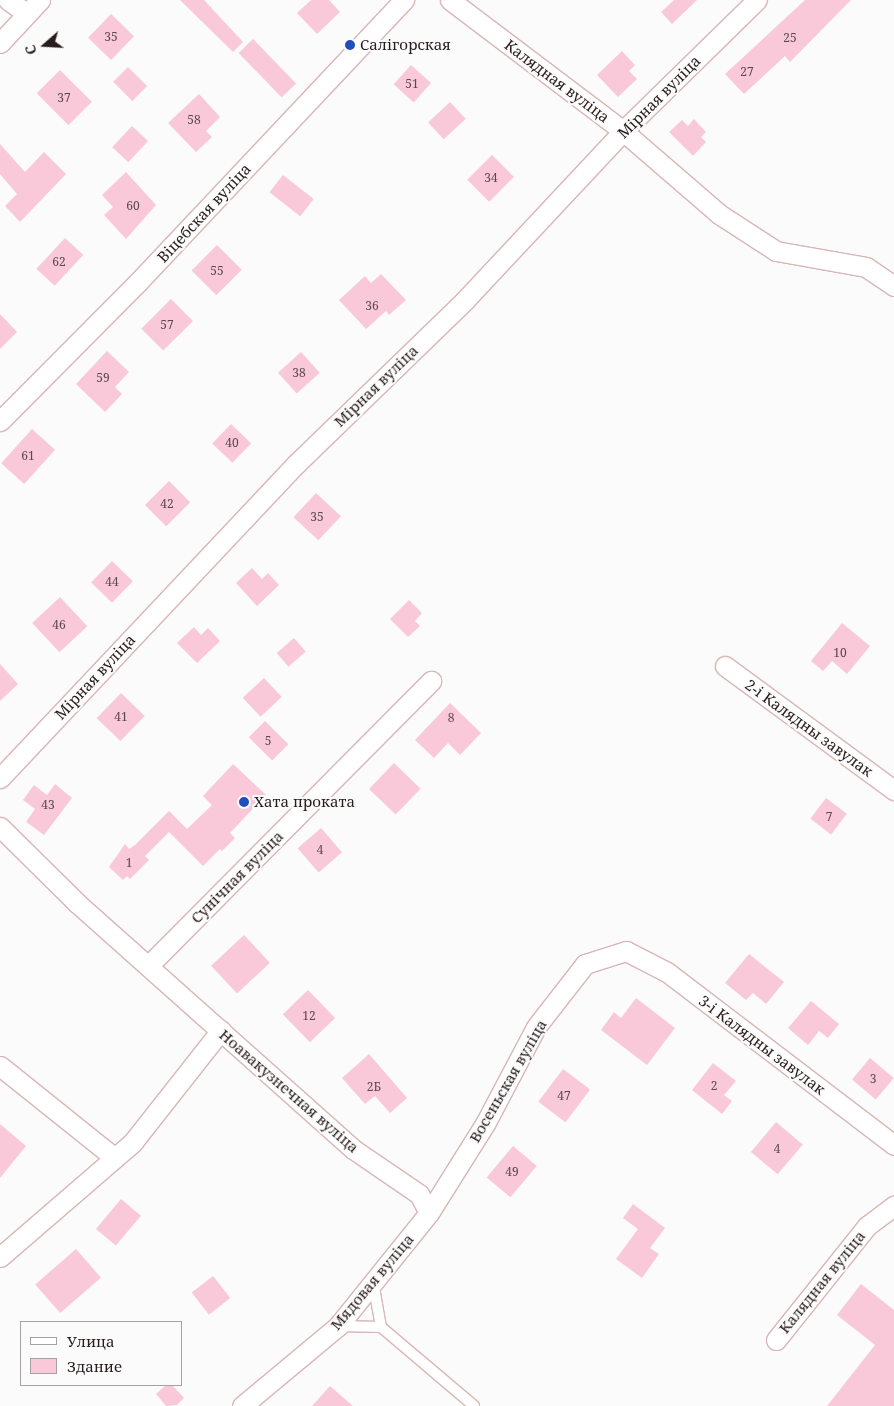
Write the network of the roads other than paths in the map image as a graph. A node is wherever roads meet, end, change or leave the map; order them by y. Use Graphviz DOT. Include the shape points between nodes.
graph roads {
  1 [pos="8,0"];
  2 [pos="40,0"];
  3 [pos="404,0"];
  4 [pos="450,0"];
  5 [pos="757,0"];
  6 [pos="26,13"];
  7 [pos="0,43"];
  8 [pos="623,131"];
  9 [pos="894,286"];
  10 [pos="0,421"];
  11 [pos="724,666"];
  12 [pos="431,681"];
  13 [pos="0,778"];
  14 [pos="894,790"];
  15 [pos="0,827"];
  16 [pos="626,951"];
  17 [pos="148,966"];
  18 [pos="221,1030"];
  19 [pos="0,1066"];
  20 [pos="894,1145"];
  21 [pos="115,1158"];
  22 [pos="894,1206"];
  23 [pos="430,1213"];
  24 [pos="0,1257"];
  25 [pos="373,1282"];
  26 [pos="338,1326"];
  27 [pos="381,1327"];
  28 [pos="776,1340"];
  29 [pos="242,1406"];
  30 [pos="474,1406"];
  1 -- 6 [label="street"];
  2 -- 6 [label="street"];
  3 -- 10 [label="street, Віцебская вуліца" via="138,282"];
  4 -- 8 [label="street, Калядная вуліца"];
  5 -- 8 [label="street, Мірная вуліца"];
  6 -- 7 [label="street"];
  8 -- 9 [label="street, Калядная вуліца" via="719,214 776,251 866,267"];
  8 -- 13 [label="street, Мірная вуліца" via="465,300 296,464"];
  11 -- 14 [label="street, 2-і Калядны завулак"];
  12 -- 17 [label="street, Сунічная вуліца"];
  15 -- 17 [label="street" via="77,903"];
  16 -- 20 [label="street, 3-і Калядны завулак" via="667,972"];
  16 -- 23 [label="street, Восеньская вуліца" via="585,964 536,1027 486,1122"];
  17 -- 18 [label="street, Ноавакузнечная вуліца"];
  18 -- 21 [label="street" via="133,1142"];
  18 -- 23 [label="street, Ноавакузнечная вуліца" via="353,1149 419,1194"];
  19 -- 21 [label="street"];
  21 -- 24 [label="street"];
  22 -- 28 [label="street, Калядная вуліца" via="867,1226"];
  23 -- 25 [label="street, Мядовая вуліца"];
  25 -- 26 [label="street, Мядовая вуліца"];
  25 -- 27 [label="lane"];
  26 -- 27 [label="lane"];
  26 -- 29 [label="street, Мядовая вуліца"];
  27 -- 30 [label="lane"];
}
